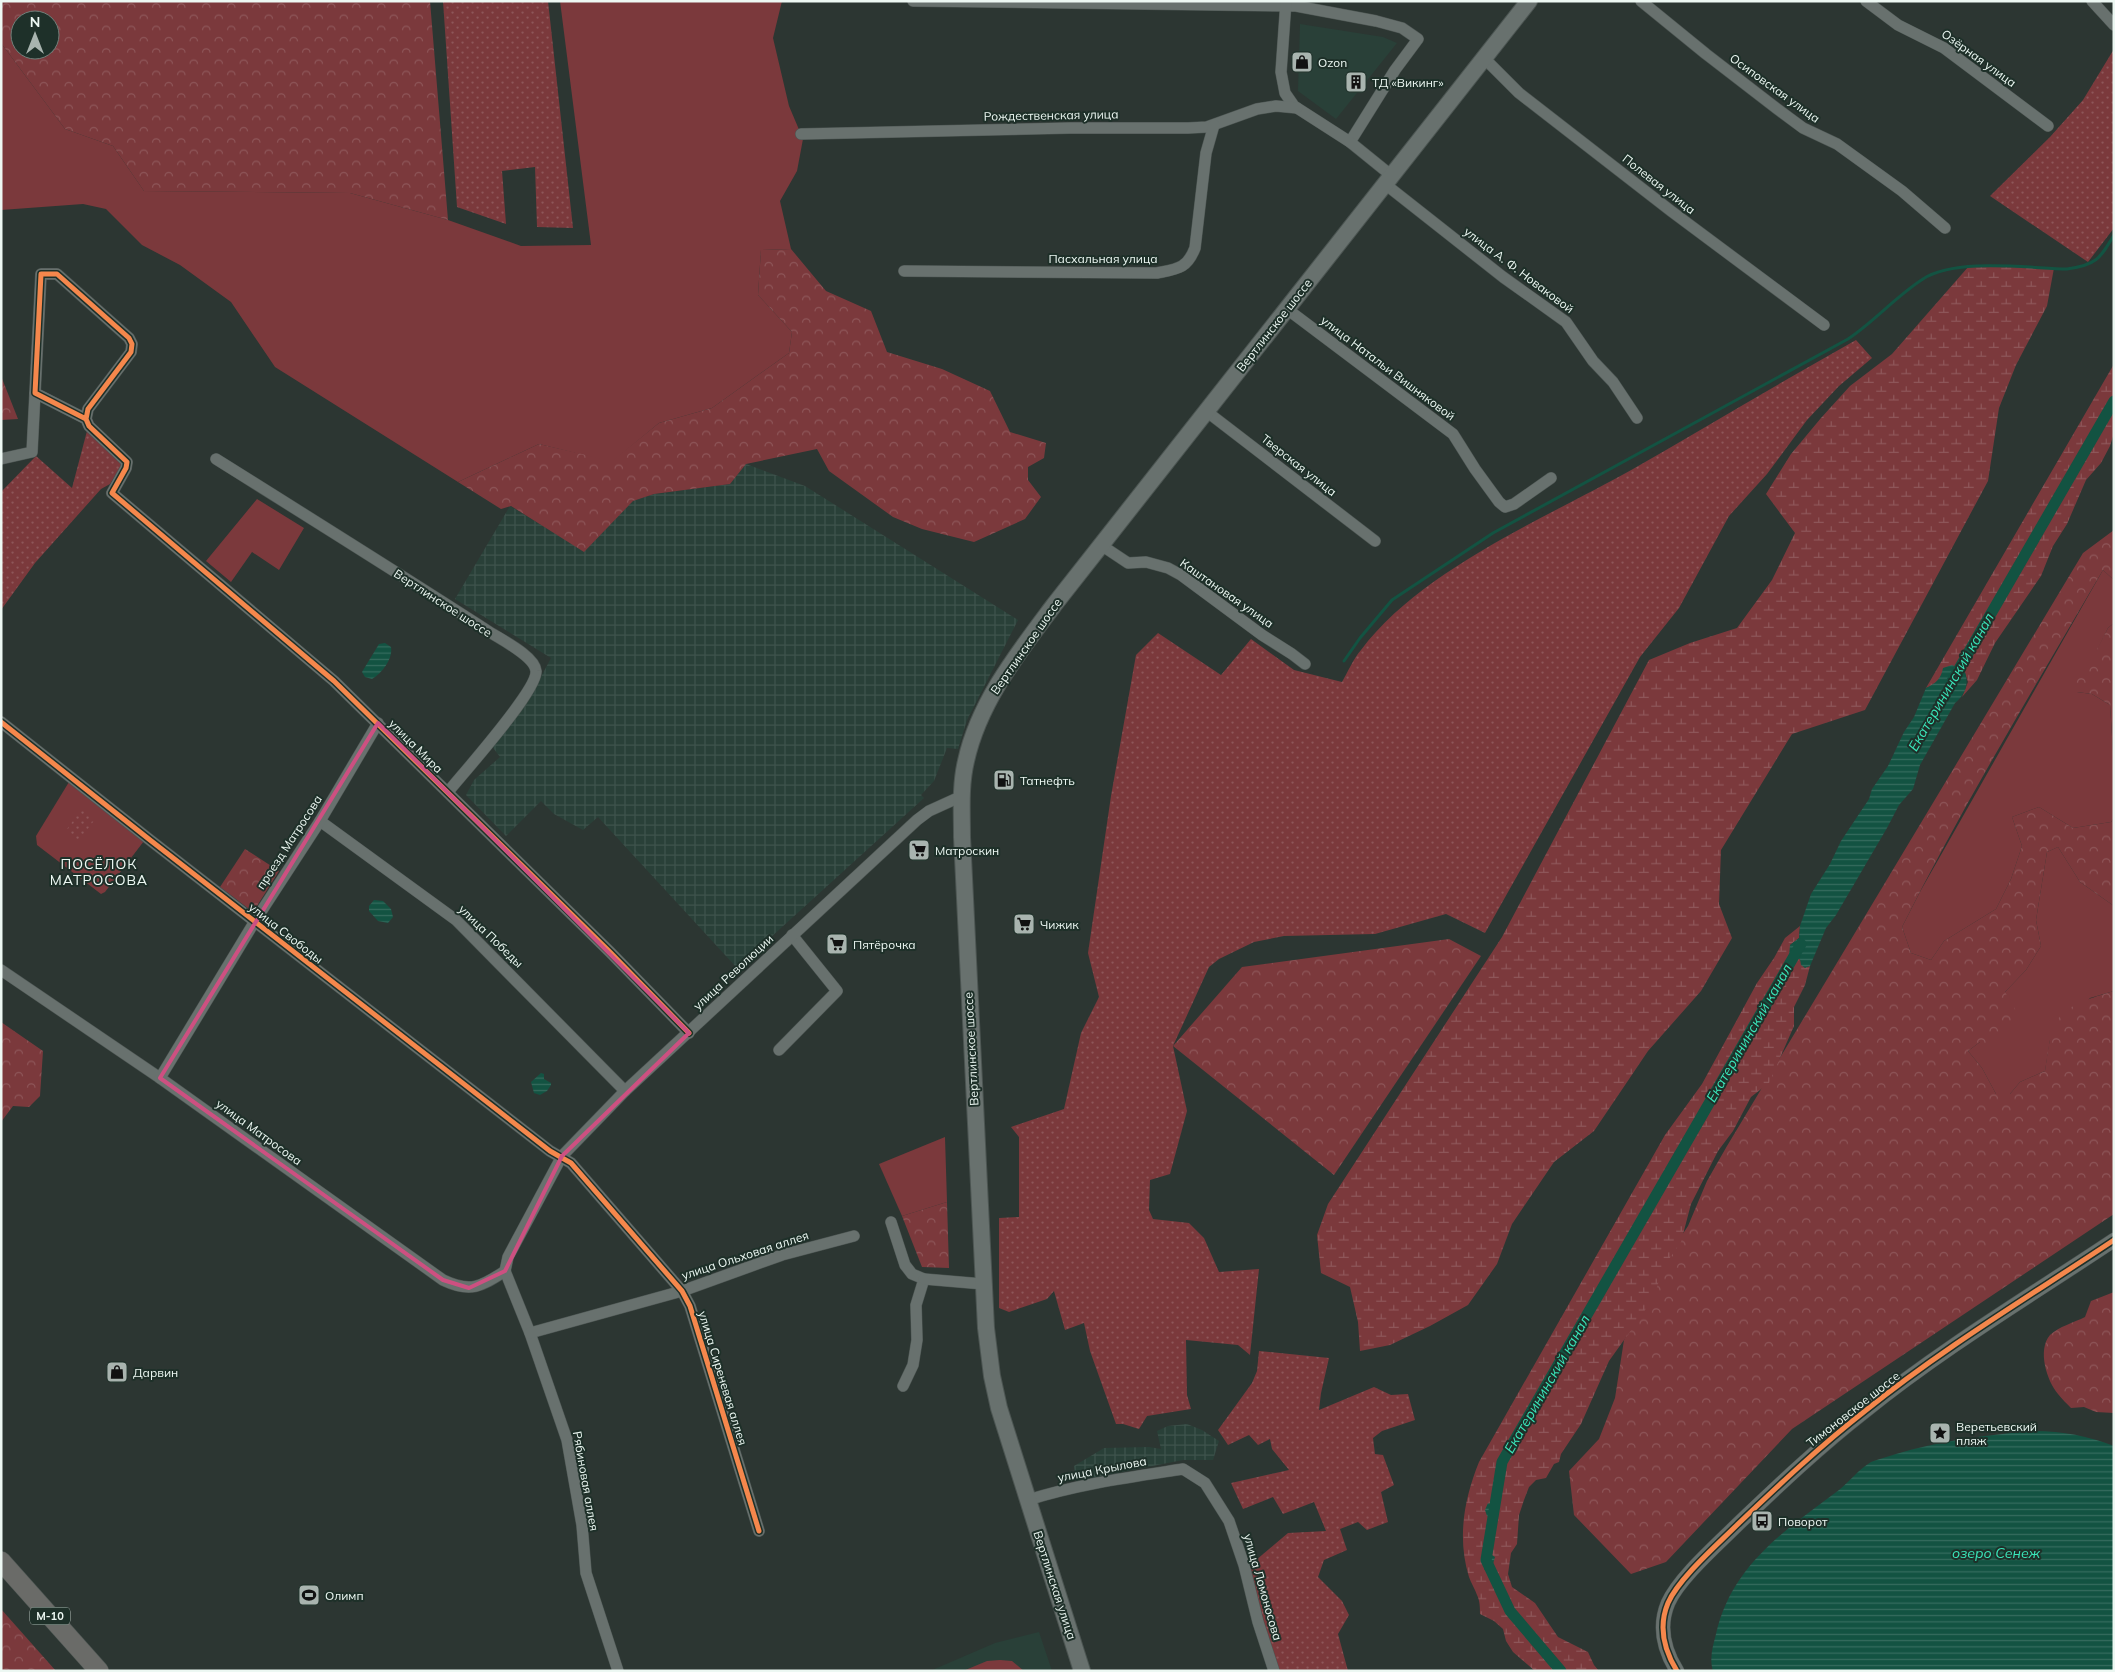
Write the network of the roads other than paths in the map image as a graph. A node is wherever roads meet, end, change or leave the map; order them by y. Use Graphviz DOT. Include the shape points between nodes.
graph roads {
  1 [pos="913,1"];
  2 [pos="1528,1"];
  3 [pos="1641,1"];
  4 [pos="1866,1"];
  5 [pos="2092,1"];
  6 [pos="1286,4"];
  7 [pos="2114,25"];
  8 [pos="1484,58"];
  9 [pos="1297,108"];
  10 [pos="1214,125"];
  11 [pos="2048,126"];
  12 [pos="801,134"];
  13 [pos="1350,142"];
  14 [pos="1389,180"];
  15 [pos="1945,228"];
  16 [pos="904,270"];
  17 [pos="1287,308"];
  18 [pos="1824,325"];
  19 [pos="35,393"];
  20 [pos="1206,411"];
  21 [pos="1637,418"];
  22 [pos="86,419"];
  23 [pos="1,459"];
  24 [pos="216,459"];
  25 [pos="1551,478"];
  26 [pos="1375,541"];
  27 [pos="1101,546"];
  28 [pos="1305,664"];
  29 [pos="1,722"];
  30 [pos="378,723"];
  31 [pos="448,792"];
  32 [pos="962,796"];
  33 [pos="320,821"];
  34 [pos="255,921"];
  35 [pos="792,935"];
  36 [pos="1,970"];
  37 [pos="689,1033"];
  38 [pos="779,1050"];
  39 [pos="160,1078"];
  40 [pos="625,1091"];
  41 [pos="562,1156"];
  42 [pos="891,1222"];
  43 [pos="854,1236"];
  44 [pos="2114,1240"];
  45 [pos="505,1271"];
  46 [pos="924,1279"];
  47 [pos="983,1284"];
  48 [pos="682,1291"];
  49 [pos="530,1333"];
  50 [pos="902,1386"];
  51 [pos="1183,1469"];
  52 [pos="1028,1500"];
  53 [pos="760,1531"];
  54 [pos="1,1560"];
  55 [pos="1,1580"];
  56 [pos="83,1671"];
  57 [pos="99,1671"];
  58 [pos="618,1671"];
  59 [pos="1082,1671"];
  60 [pos="1274,1671"];
  61 [pos="1677,1671"];
  1 -- 6 [label="street"];
  2 -- 8 [label="main road, Вертлинское шоссе"];
  3 -- 15 [label="street, Осиповская улица" via="1776,108 1803,128 1844,149 1902,191"];
  4 -- 11 [label="street, Озёрная улица" via="1898,25 1944,48"];
  5 -- 7 [label="street"];
  6 -- 9 [label="street" via="1282,83 1289,100"];
  6 -- 13 [label="street" via="1376,21 1402,28 1418,39"];
  8 -- 14 [label="main road, Вертлинское шоссе"];
  8 -- 18 [label="street, Полевая улица" via="1534,105"];
  9 -- 10 [label="street, Рождественская улица" via="1276,106 1257,109"];
  9 -- 13 [label="street, улица А. Ф. Новаковой"];
  10 -- 12 [label="street, Рождественская улица"];
  10 -- 16 [label="street, Пасхальная улица" via="1206,153 1194,248 1191,258 1180,268 1157,273"];
  13 -- 14 [label="street, улица А. Ф. Новаковой"];
  14 -- 17 [label="main road, Вертлинское шоссе"];
  14 -- 21 [label="street, улица А. Ф. Новаковой" via="1503,277 1566,322 1593,360 1614,382"];
  17 -- 20 [label="main road, Вертлинское шоссе"];
  17 -- 25 [label="street, улица Натальи Вишняковой" via="1453,434 1498,502 1505,507"];
  19 -- 22 [label="street"];
  19 -- 22 [label="street" via="41,274 57,274 132,344 131,352 88,409"];
  19 -- 23 [label="street" via="32,452"];
  20 -- 26 [label="street, Тверская улица"];
  20 -- 27 [label="main road, Вертлинское шоссе"];
  22 -- 30 [label="street, улица Мира" via="89,426 127,462 112,492 334,681"];
  24 -- 31 [label="street, Вертлинское шоссе" via="535,663 537,674 514,712"];
  27 -- 28 [label="street, Каштановая улица" via="1128,563 1146,562 1181,575"];
  27 -- 32 [label="main road, Вертлинское шоссе" via="1020,651 990,698 969,749"];
  29 -- 34 [label="street, улица Свободы"];
  30 -- 31 [label="street, улица Мира"];
  30 -- 33 [label="street, проезд Матросова"];
  31 -- 37 [label="street, улица Мира"];
  32 -- 35 [label="street, улица Революции" via="917,820"];
  32 -- 47 [label="main road, Вертлинское шоссе"];
  33 -- 34 [label="street, проезд Матросова"];
  33 -- 40 [label="street, улица Победы" via="456,920"];
  34 -- 39 [label="street, проезд Матросова"];
  34 -- 41 [label="street, улица Свободы" via="550,1150"];
  35 -- 37 [label="street, улица Революции"];
  35 -- 38 [label="street" via="837,991"];
  36 -- 39 [label="street, улица Матросова"];
  37 -- 40 [label="street, улица Революции"];
  39 -- 45 [label="street, улица Матросова" via="443,1280 457,1287 469,1288 488,1282"];
  40 -- 41 [label="street, улица Революции"];
  41 -- 45 [label="street, улица Революции" via="508,1257"];
  41 -- 48 [label="street, улица Сиреневая аллея"];
  42 -- 46 [label="street" via="905,1265 912,1274"];
  43 -- 48 [label="street, улица Ольховая аллея" via="782,1255"];
  44 -- 61 [label="street, Тимоновское шоссе" via="1918,1371 1866,1410 1800,1465 1729,1534 1678,1586 1669,1601 1663,1639"];
  45 -- 49 [label="street, Рябиновая аллея"];
  46 -- 47 [label="street"];
  46 -- 50 [label="street" via="916,1305 917,1340 913,1366"];
  47 -- 52 [label="main road, Вертлинское шоссе" via="992,1376"];
  48 -- 49 [label="street, улица Ольховая аллея"];
  48 -- 53 [label="street, улица Сиреневая аллея" via="690,1306"];
  49 -- 58 [label="street, Рябиновая аллея" via="567,1440 582,1525 586,1573"];
  51 -- 52 [label="street, улица Крылова" via="1125,1478"];
  51 -- 60 [label="street, улица Ломоносова" via="1205,1483 1229,1521"];
  52 -- 59 [label="main road, Вертлинская улица"];
  54 -- 57 [label="highway, М-10"];
  55 -- 56 [label="highway, М-10"];
}
